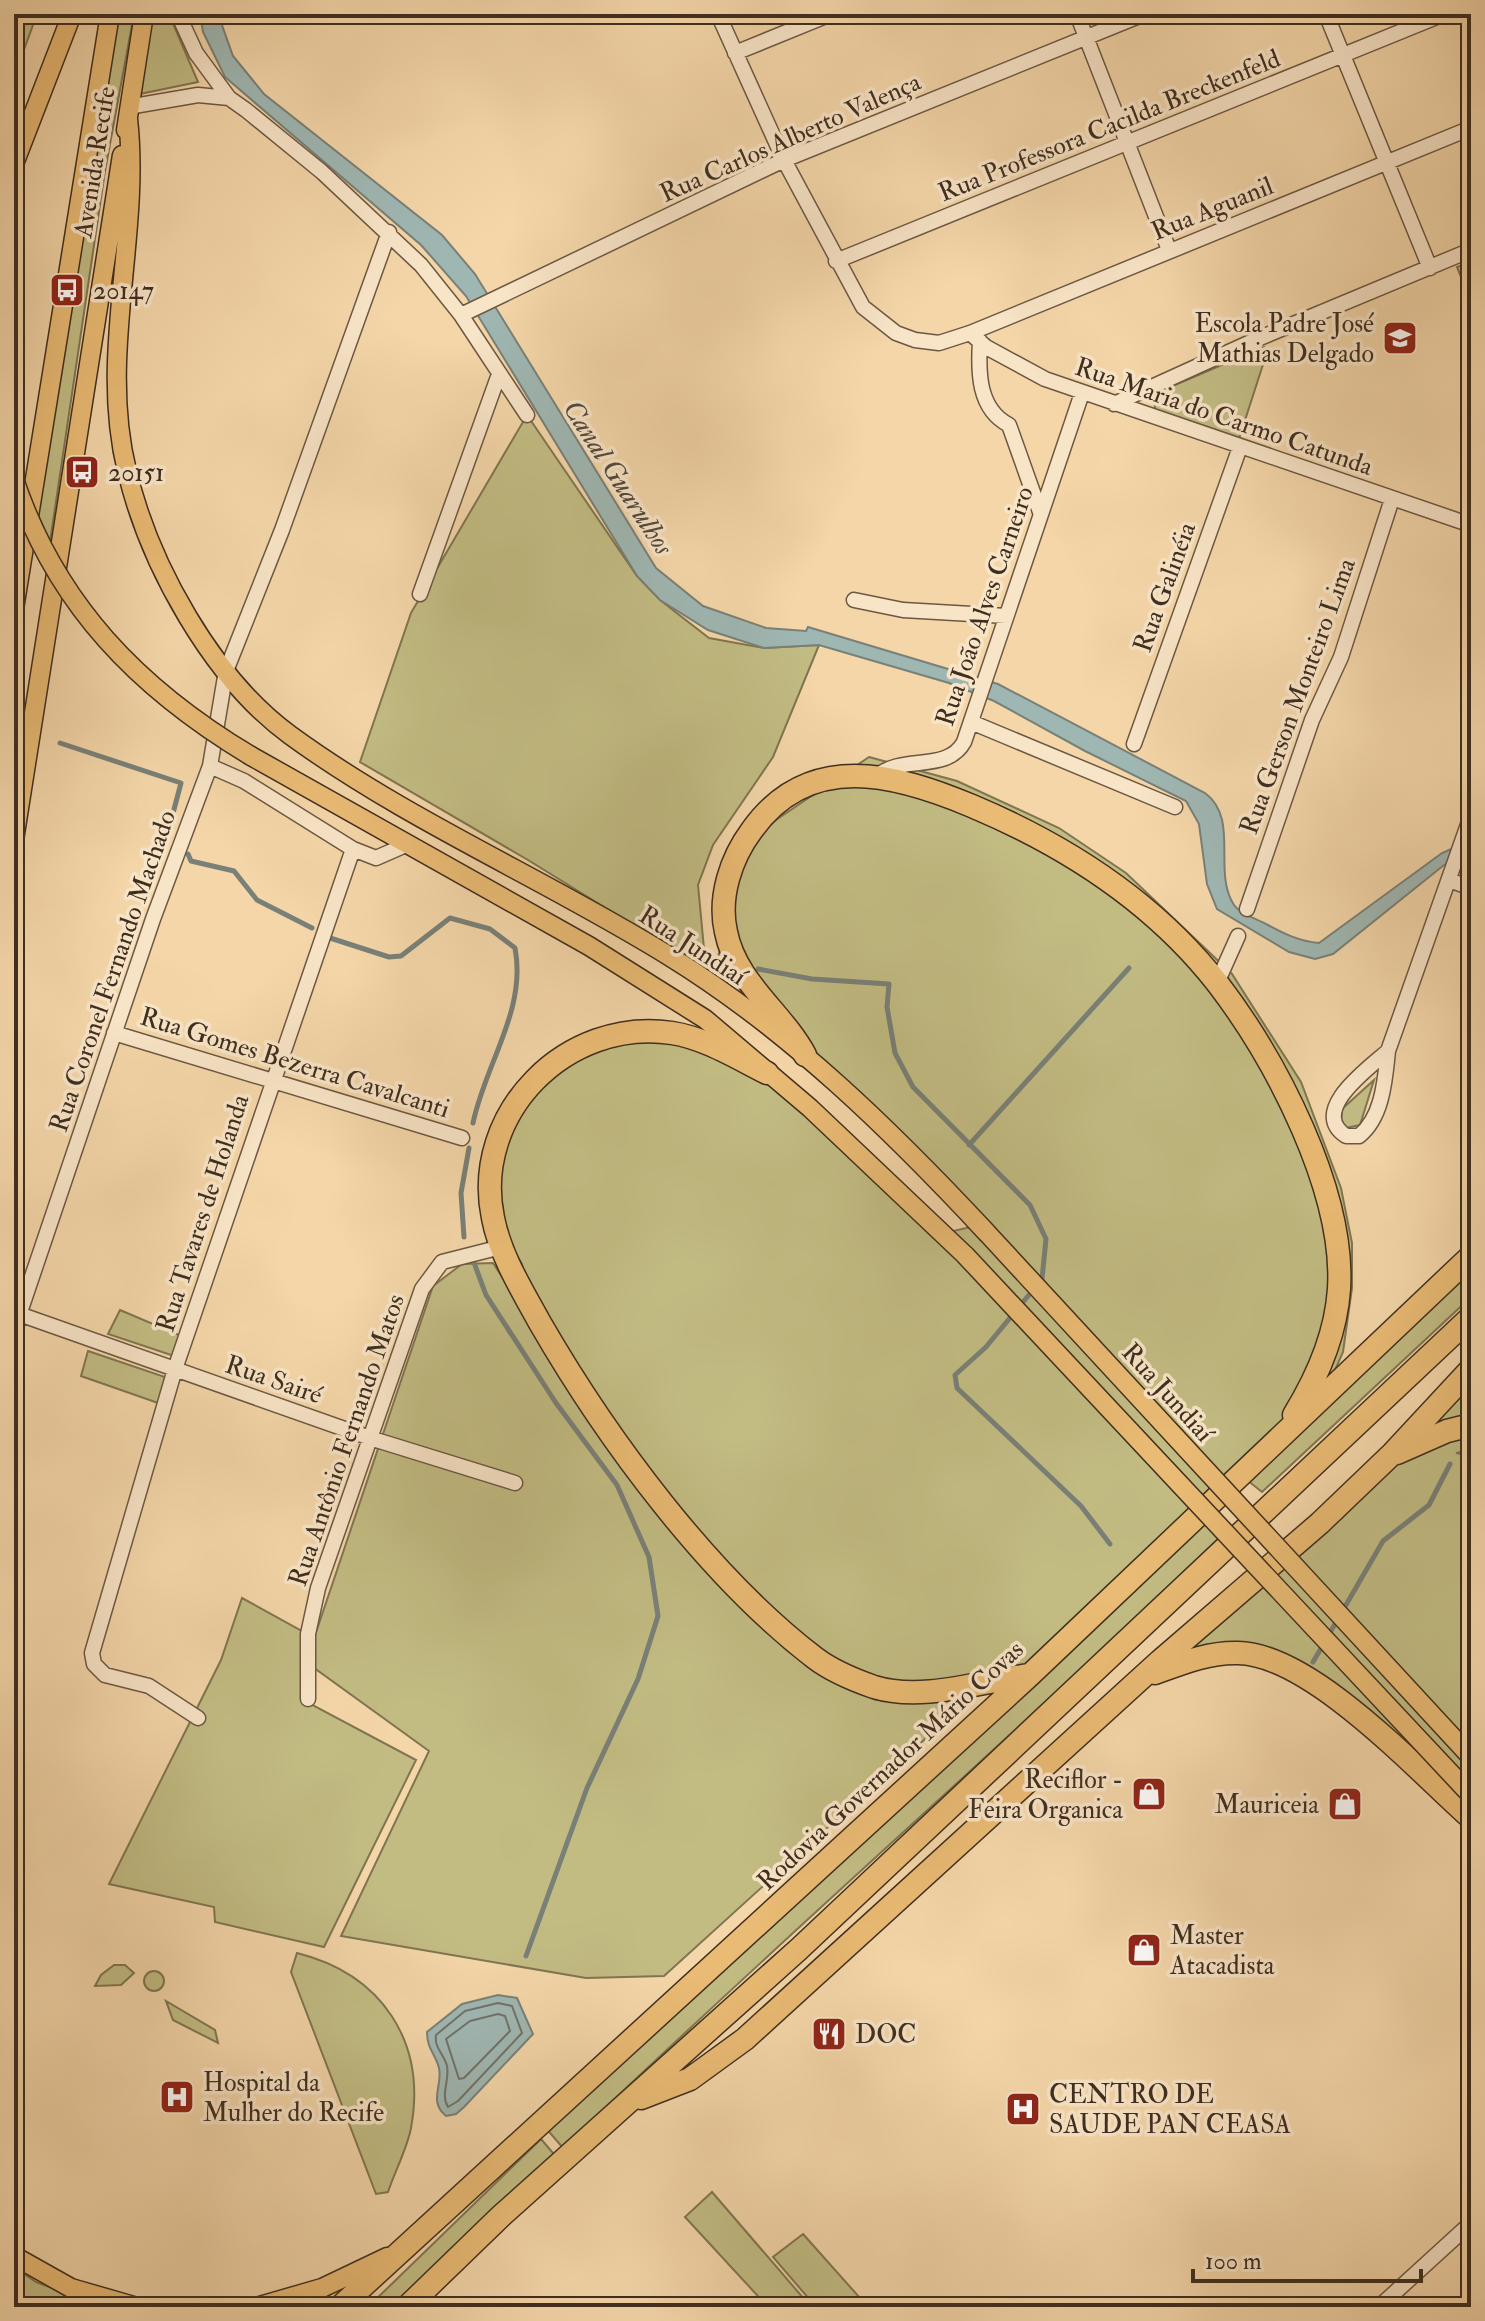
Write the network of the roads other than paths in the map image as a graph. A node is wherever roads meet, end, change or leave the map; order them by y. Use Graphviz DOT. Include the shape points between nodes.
graph roads {
  1 [pos="72,14"];
  2 [pos="110,14"];
  3 [pos="144,14"];
  4 [pos="178,14"];
  5 [pos="718,14"];
  6 [pos="831,14"];
  7 [pos="1077,14"];
  8 [pos="1144,14"];
  9 [pos="1326,14"];
  10 [pos="1444,14"];
  11 [pos="1086,37"];
  12 [pos="735,53"];
  13 [pos="1342,55"];
  14 [pos="229,98"];
  15 [pos="128,113"];
  16 [pos="1471,128"];
  17 [pos="1126,144"];
  18 [pos="784,160"];
  19 [pos="1387,163"];
  20 [pos="14,164"];
  21 [pos="389,232"];
  22 [pos="1169,250"];
  23 [pos="1471,250"];
  24 [pos="836,261"];
  25 [pos="1430,268"];
  26 [pos="465,313"];
  27 [pos="975,337"];
  28 [pos="499,374"];
  29 [pos="1082,393"];
  30 [pos="1114,404"];
  31 [pos="527,415"];
  32 [pos="1240,447"];
  33 [pos="14,479"];
  34 [pos="1392,499"];
  35 [pos="1040,513"];
  36 [pos="1471,525"];
  37 [pos="420,594"];
  38 [pos="854,600"];
  39 [pos="14,609"];
  40 [pos="1006,616"];
  41 [pos="226,671"];
  42 [pos="971,722"];
  43 [pos="1134,744"];
  44 [pos="210,766"];
  45 [pos="877,776"];
  46 [pos="1175,807"];
  47 [pos="1471,816"];
  48 [pos="14,840"];
  49 [pos="408,844"];
  50 [pos="353,849"];
  51 [pos="1449,880"];
  52 [pos="1471,888"];
  53 [pos="1247,909"];
  54 [pos="1238,936"];
  55 [pos="1217,983"];
  56 [pos="114,1033"];
  57 [pos="1388,1051"];
  58 [pos="805,1055"];
  59 [pos="767,1073"];
  60 [pos="270,1082"];
  61 [pos="462,1138"];
  62 [pos="501,1247"];
  63 [pos="1471,1256"];
  64 [pos="19,1314"];
  65 [pos="1471,1317"];
  66 [pos="14,1330"];
  67 [pos="175,1369"];
  68 [pos="1471,1369"];
  69 [pos="1471,1425"];
  70 [pos="373,1439"];
  71 [pos="1280,1439"];
  72 [pos="1392,1454"];
  73 [pos="515,1483"];
  74 [pos="1030,1675"];
  75 [pos="1142,1677"];
  76 [pos="308,1699"];
  77 [pos="198,1718"];
  78 [pos="1471,1757"];
  79 [pos="1471,1795"];
  80 [pos="1471,1818"];
  81 [pos="622,2107"];
  82 [pos="501,2216"];
  83 [pos="1471,2223"];
  84 [pos="396,2252"];
  85 [pos="14,2256"];
  86 [pos="1471,2303"];
  87 [pos="137,2307"];
  88 [pos="256,2307"];
  89 [pos="340,2307"];
  90 [pos="407,2307"];
  91 [pos="428,2307"];
  92 [pos="1379,2307"];
  93 [pos="1466,2307"];
  1 -- 20 [label="main road"];
  2 -- 39 [label="main road, Avenida Recife"];
  3 -- 15 [label="main road, Avenida Recife"];
  4 -- 14 [label="street" via="196,53"];
  5 -- 12 [label="street, Rua Aguanil"];
  6 -- 12 [label="street"];
  7 -- 11 [label="street"];
  8 -- 11 [label="street, Rua Carlos Alberto Valença"];
  9 -- 13 [label="street"];
  10 -- 13 [label="street, Rua Professora Cacilda Breckenfeld"];
  11 -- 17 [label="street"];
  11 -- 18 [label="street, Rua Carlos Alberto Valença"];
  12 -- 18 [label="street, Rua Aguanil"];
  13 -- 17 [label="street, Rua Professora Cacilda Breckenfeld"];
  13 -- 19 [label="street"];
  14 -- 15 [label="street" via="175,96"];
  14 -- 21 [label="street"];
  15 -- 41 [label="main road, Rua Jundiaí" via="131,175 117,352 119,428 127,471 163,569"];
  15 -- 48 [label="main road, Avenida Recife"];
  16 -- 19 [label="street, Rua Aguanil"];
  17 -- 22 [label="street"];
  17 -- 24 [label="street, Rua Professora Cacilda Breckenfeld"];
  18 -- 24 [label="street, Rua Aguanil"];
  18 -- 26 [label="street, Rua Carlos Alberto Valença"];
  19 -- 22 [label="street, Rua Aguanil"];
  19 -- 25 [label="street"];
  21 -- 26 [label="street"];
  21 -- 41 [label="street, Rua Coronel Fernando Machado"];
  22 -- 27 [label="street, Rua Aguanil"];
  23 -- 25 [label="street"];
  24 -- 27 [label="street, Rua Aguanil" via="863,307 896,333 939,343"];
  25 -- 30 [label="street"];
  26 -- 28 [label="street"];
  27 -- 29 [label="street, Rua Maria do Carmo Catunda" via="1045,379"];
  27 -- 35 [label="street" via="978,384 996,418 1009,425"];
  28 -- 31 [label="street"];
  28 -- 37 [label="street"];
  29 -- 30 [label="street, Rua Maria do Carmo Catunda"];
  29 -- 35 [label="street, Rua João Alves Carneiro"];
  30 -- 32 [label="street, Rua Maria do Carmo Catunda"];
  32 -- 34 [label="street, Rua Maria do Carmo Catunda"];
  32 -- 43 [label="street, Rua Galinéia"];
  33 -- 49 [label="main road, Rua Jundiaí, bridge" via="60,579 110,647 169,701 251,756"];
  34 -- 36 [label="street, Rua Maria do Carmo Catunda"];
  34 -- 53 [label="street, Rua Gerson Monteiro Lima" via="1341,657 1312,720"];
  35 -- 40 [label="street, Rua João Alves Carneiro"];
  38 -- 40 [label="street" via="903,610"];
  40 -- 42 [label="street, Rua João Alves Carneiro"];
  41 -- 44 [label="street, Rua Coronel Fernando Machado"];
  41 -- 58 [label="main road, Rua Jundiaí" via="288,734 430,822 671,957"];
  42 -- 45 [label="street, Rua João Alves Carneiro" via="955,755 887,767"];
  42 -- 46 [label="street"];
  44 -- 50 [label="street" via="244,781"];
  44 -- 56 [label="street, Rua Coronel Fernando Machado"];
  45 -- 55 [label="highway" via="962,802 1066,851 1175,936"];
  45 -- 58 [label="highway" via="820,780 780,801 750,832 728,877 725,929 733,956"];
  47 -- 51 [label="street"];
  49 -- 50 [label="street" via="376,858"];
  49 -- 59 [label="main road, Rua Jundiaí" via="656,986 705,1019"];
  50 -- 60 [label="street, Rua Tavares de Holanda"];
  51 -- 52 [label="street"];
  51 -- 57 [label="street"];
  54 -- 55 [label="street"];
  55 -- 71 [label="highway" via="1264,1055 1295,1117 1324,1192 1337,1246 1339,1289 1329,1343"];
  56 -- 60 [label="street, Rua Gomes Bezerra Cavalcanti"];
  56 -- 64 [label="street, Rua Coronel Fernando Machado"];
  57 -- 57 [label="street" via="1337,1101 1335,1124 1346,1136 1359,1136 1372,1122"];
  58 -- 78 [label="main road, Rua Jundiaí, bridge" via="873,1114 987,1233"];
  59 -- 62 [label="highway" via="671,1033 619,1034 559,1057 514,1103 494,1147 488,1187"];
  59 -- 79 [label="main road, Rua Jundiaí, bridge" via="965,1255"];
  60 -- 61 [label="street, Rua Gomes Bezerra Cavalcanti"];
  60 -- 67 [label="street, Rua Tavares de Holanda"];
  62 -- 70 [label="street, Rua Antônio Fernando Matos" via="457,1256 434,1270 422,1289"];
  62 -- 74 [label="highway" via="579,1388 652,1488 761,1611 816,1660 878,1688 898,1690 927,1691"];
  63 -- 71 [label="highway, Rodovia Governador Mário Covas"];
  64 -- 66 [label="street, Rua Coronel Fernando Machado"];
  64 -- 67 [label="street, Rua Sairé"];
  65 -- 81 [label="highway" via="811,1938"];
  67 -- 70 [label="street, Rua Sairé"];
  67 -- 77 [label="street, Rua Tavares de Holanda" via="92,1653 105,1675 149,1686"];
  68 -- 72 [label="highway"];
  69 -- 72 [label="highway"];
  70 -- 73 [label="street, Rua Sairé"];
  70 -- 76 [label="street, Rua Antônio Fernando Matos" via="318,1588 308,1634"];
  71 -- 74 [label="highway, Rodovia Governador Mário Covas"];
  72 -- 75 [label="highway"];
  74 -- 84 [label="highway, Rodovia Governador Mário Covas"];
  75 -- 80 [label="highway" via="1188,1660 1240,1653 1264,1656 1303,1673"];
  75 -- 81 [label="highway" via="745,2039 690,2079"];
  81 -- 82 [label="highway"];
  82 -- 90 [label="highway"];
  82 -- 91 [label="highway"];
  83 -- 92 [label="street"];
  84 -- 88 [label="main road" via="322,2288"];
  84 -- 89 [label="highway, Rodovia Governador Mário Covas"];
  85 -- 87 [label="main road" via="71,2288"];
  86 -- 93 [label="street"];
}
